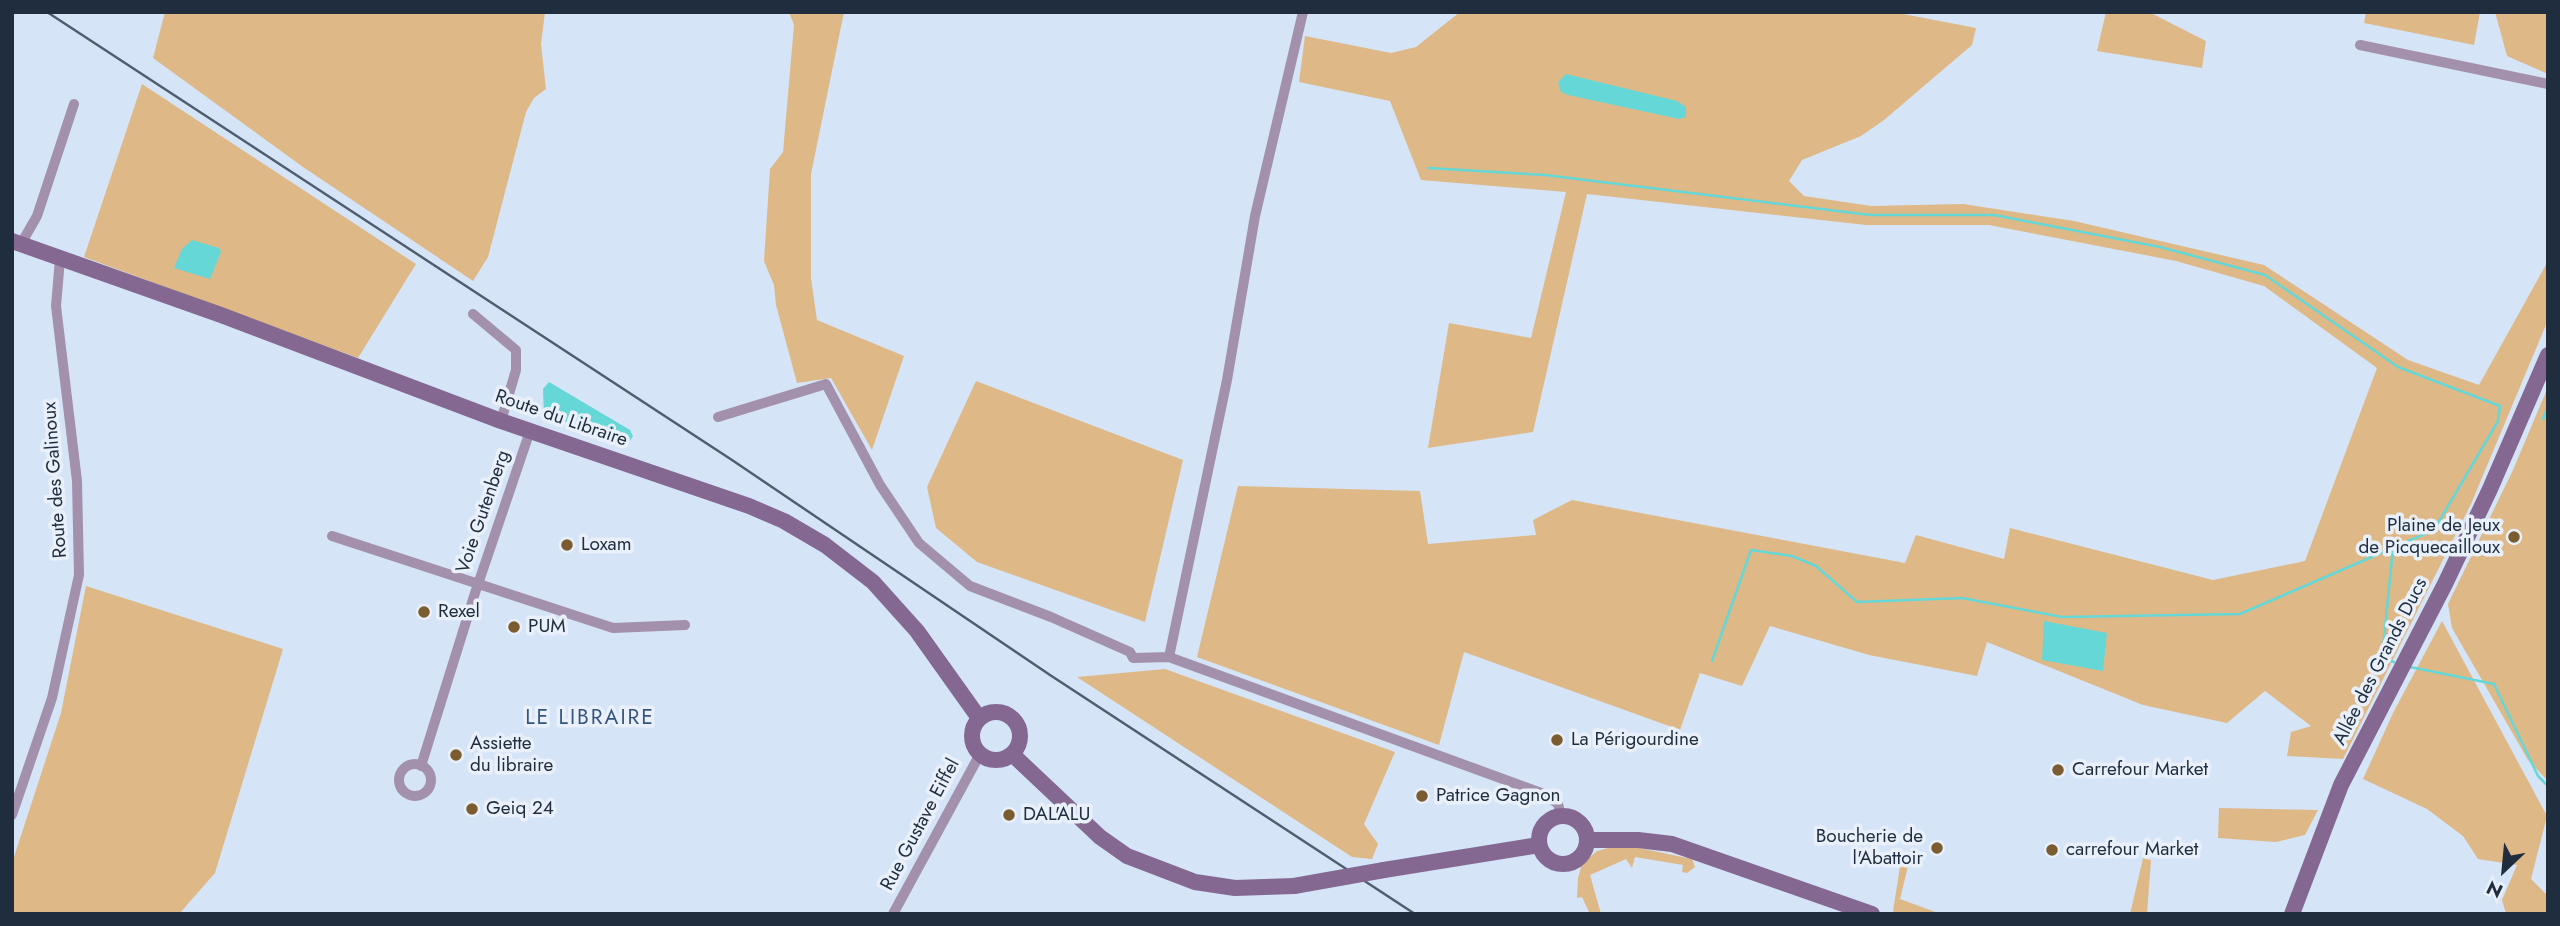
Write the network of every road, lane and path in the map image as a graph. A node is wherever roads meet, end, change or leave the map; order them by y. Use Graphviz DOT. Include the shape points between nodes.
graph roads {
  1 [pos="1303,12"];
  2 [pos="2360,45"];
  3 [pos="2548,84"];
  4 [pos="74,104"];
  5 [pos="17,243"];
  6 [pos="61,259"];
  7 [pos="472,314"];
  8 [pos="2548,355"];
  9 [pos="718,417"];
  10 [pos="501,421"];
  11 [pos="530,431"];
  12 [pos="332,536"];
  13 [pos="478,584"];
  14 [pos="685,625"];
  15 [pos="1169,657"];
  16 [pos="979,718"];
  17 [pos="980,754"];
  18 [pos="1012,754"];
  19 [pos="421,766"];
  20 [pos="12,815"];
  21 [pos="1561,815"];
  22 [pos="1587,840"];
  23 [pos="1539,845"];
  24 [pos="893,914"];
  25 [pos="1872,914"];
  26 [pos="2292,914"];
  1 -- 15 [label="street" via="1255,216 1227,380"];
  2 -- 3 [label="street"];
  4 -- 5 [label="street" via="37,216"];
  5 -- 6 [label="main road, Route du Libraire"];
  6 -- 10 [label="main road, Route du Libraire"];
  6 -- 20 [label="street, Route des Galinoux" via="56,306 77,481 79,575 52,698"];
  7 -- 10 [label="street" via="516,350 516,370"];
  8 -- 26 [label="main road, Allée des Grands Ducs" via="2445,584 2341,785"];
  9 -- 15 [label="street" via="826,384 880,485 919,543 970,586 1074,627 1130,652 1133,658"];
  10 -- 11 [label="main road, Route du Libraire"];
  11 -- 13 [label="street, Voie Gutenberg"];
  11 -- 16 [label="main road, Route du Libraire" via="749,506 825,545 892,602"];
  12 -- 13 [label="street"];
  13 -- 14 [label="street" via="613,628"];
  13 -- 19 [label="street, Voie Gutenberg"];
  15 -- 21 [label="street" via="1544,794 1558,804"];
  16 -- 17 [label="main road" via="972,740"];
  16 -- 18 [label="main road" via="993,712 1013,719 1020,741"];
  17 -- 18 [label="main road" via="999,760"];
  17 -- 24 [label="street, Rue Gustave Eiffel"];
  18 -- 23 [label="main road, bridge" via="1100,837 1127,856 1195,882 1235,888 1294,886"];
  21 -- 22 [label="main road" via="1582,825"];
  21 -- 23 [label="main road" via="1546,822"];
  22 -- 23 [label="main road" via="1577,860 1562,864 1547,858"];
  22 -- 25 [label="main road" via="1671,844"];
}
